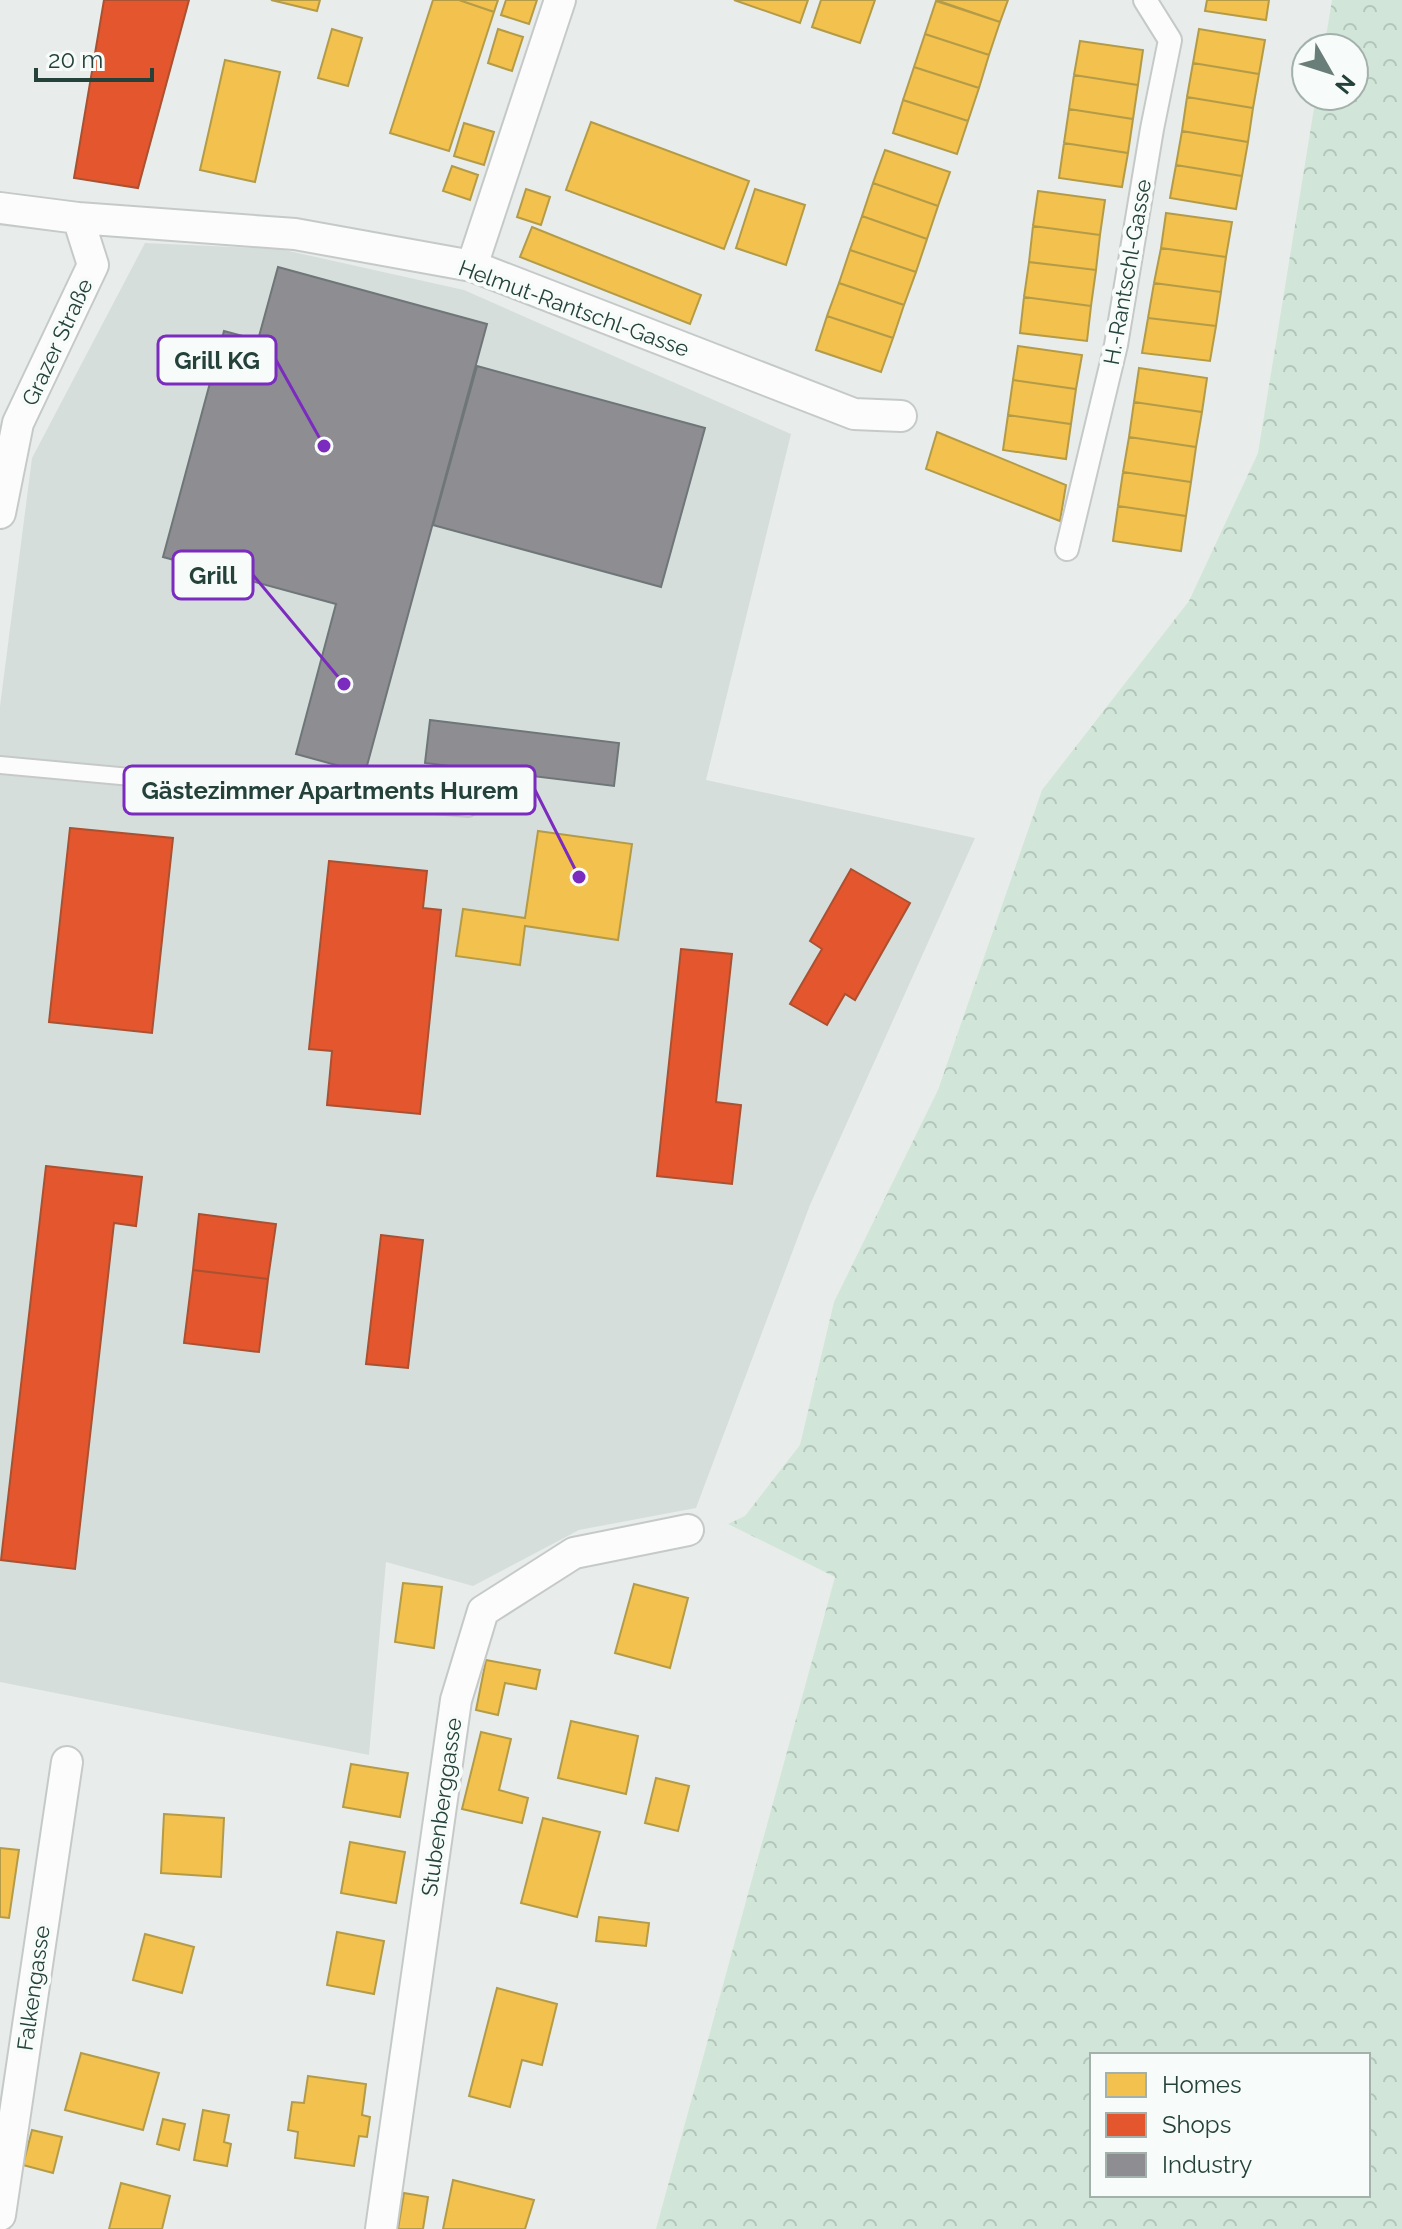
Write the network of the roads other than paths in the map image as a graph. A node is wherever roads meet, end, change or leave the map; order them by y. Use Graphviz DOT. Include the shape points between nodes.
graph roads {
  1 [pos="560,0"];
  2 [pos="1145,0"];
  3 [pos="0,208"];
  4 [pos="78,218"];
  5 [pos="472,266"];
  6 [pos="901,416"];
  7 [pos="0,513"];
  8 [pos="1067,549"];
  9 [pos="0,765"];
  10 [pos="468,808"];
  11 [pos="688,1530"];
  12 [pos="67,1762"];
  13 [pos="0,2215"];
  14 [pos="381,2229"];
  1 -- 5 [label="street"];
  2 -- 8 [label="street, H.-Rantschl-Gasse" via="1170,40 1116,345"];
  3 -- 4 [label="street, Helmut-Rantschl-Gasse"];
  4 -- 5 [label="street, Helmut-Rantschl-Gasse" via="295,234"];
  4 -- 7 [label="street, Grazer Straße" via="93,265 18,423"];
  5 -- 6 [label="street, Helmut-Rantschl-Gasse" via="854,414"];
  9 -- 10 [label="lane"];
  11 -- 14 [label="street, Stubenberggasse" via="574,1553 483,1611 456,1700"];
  12 -- 13 [label="street, Falkengasse"];
}
